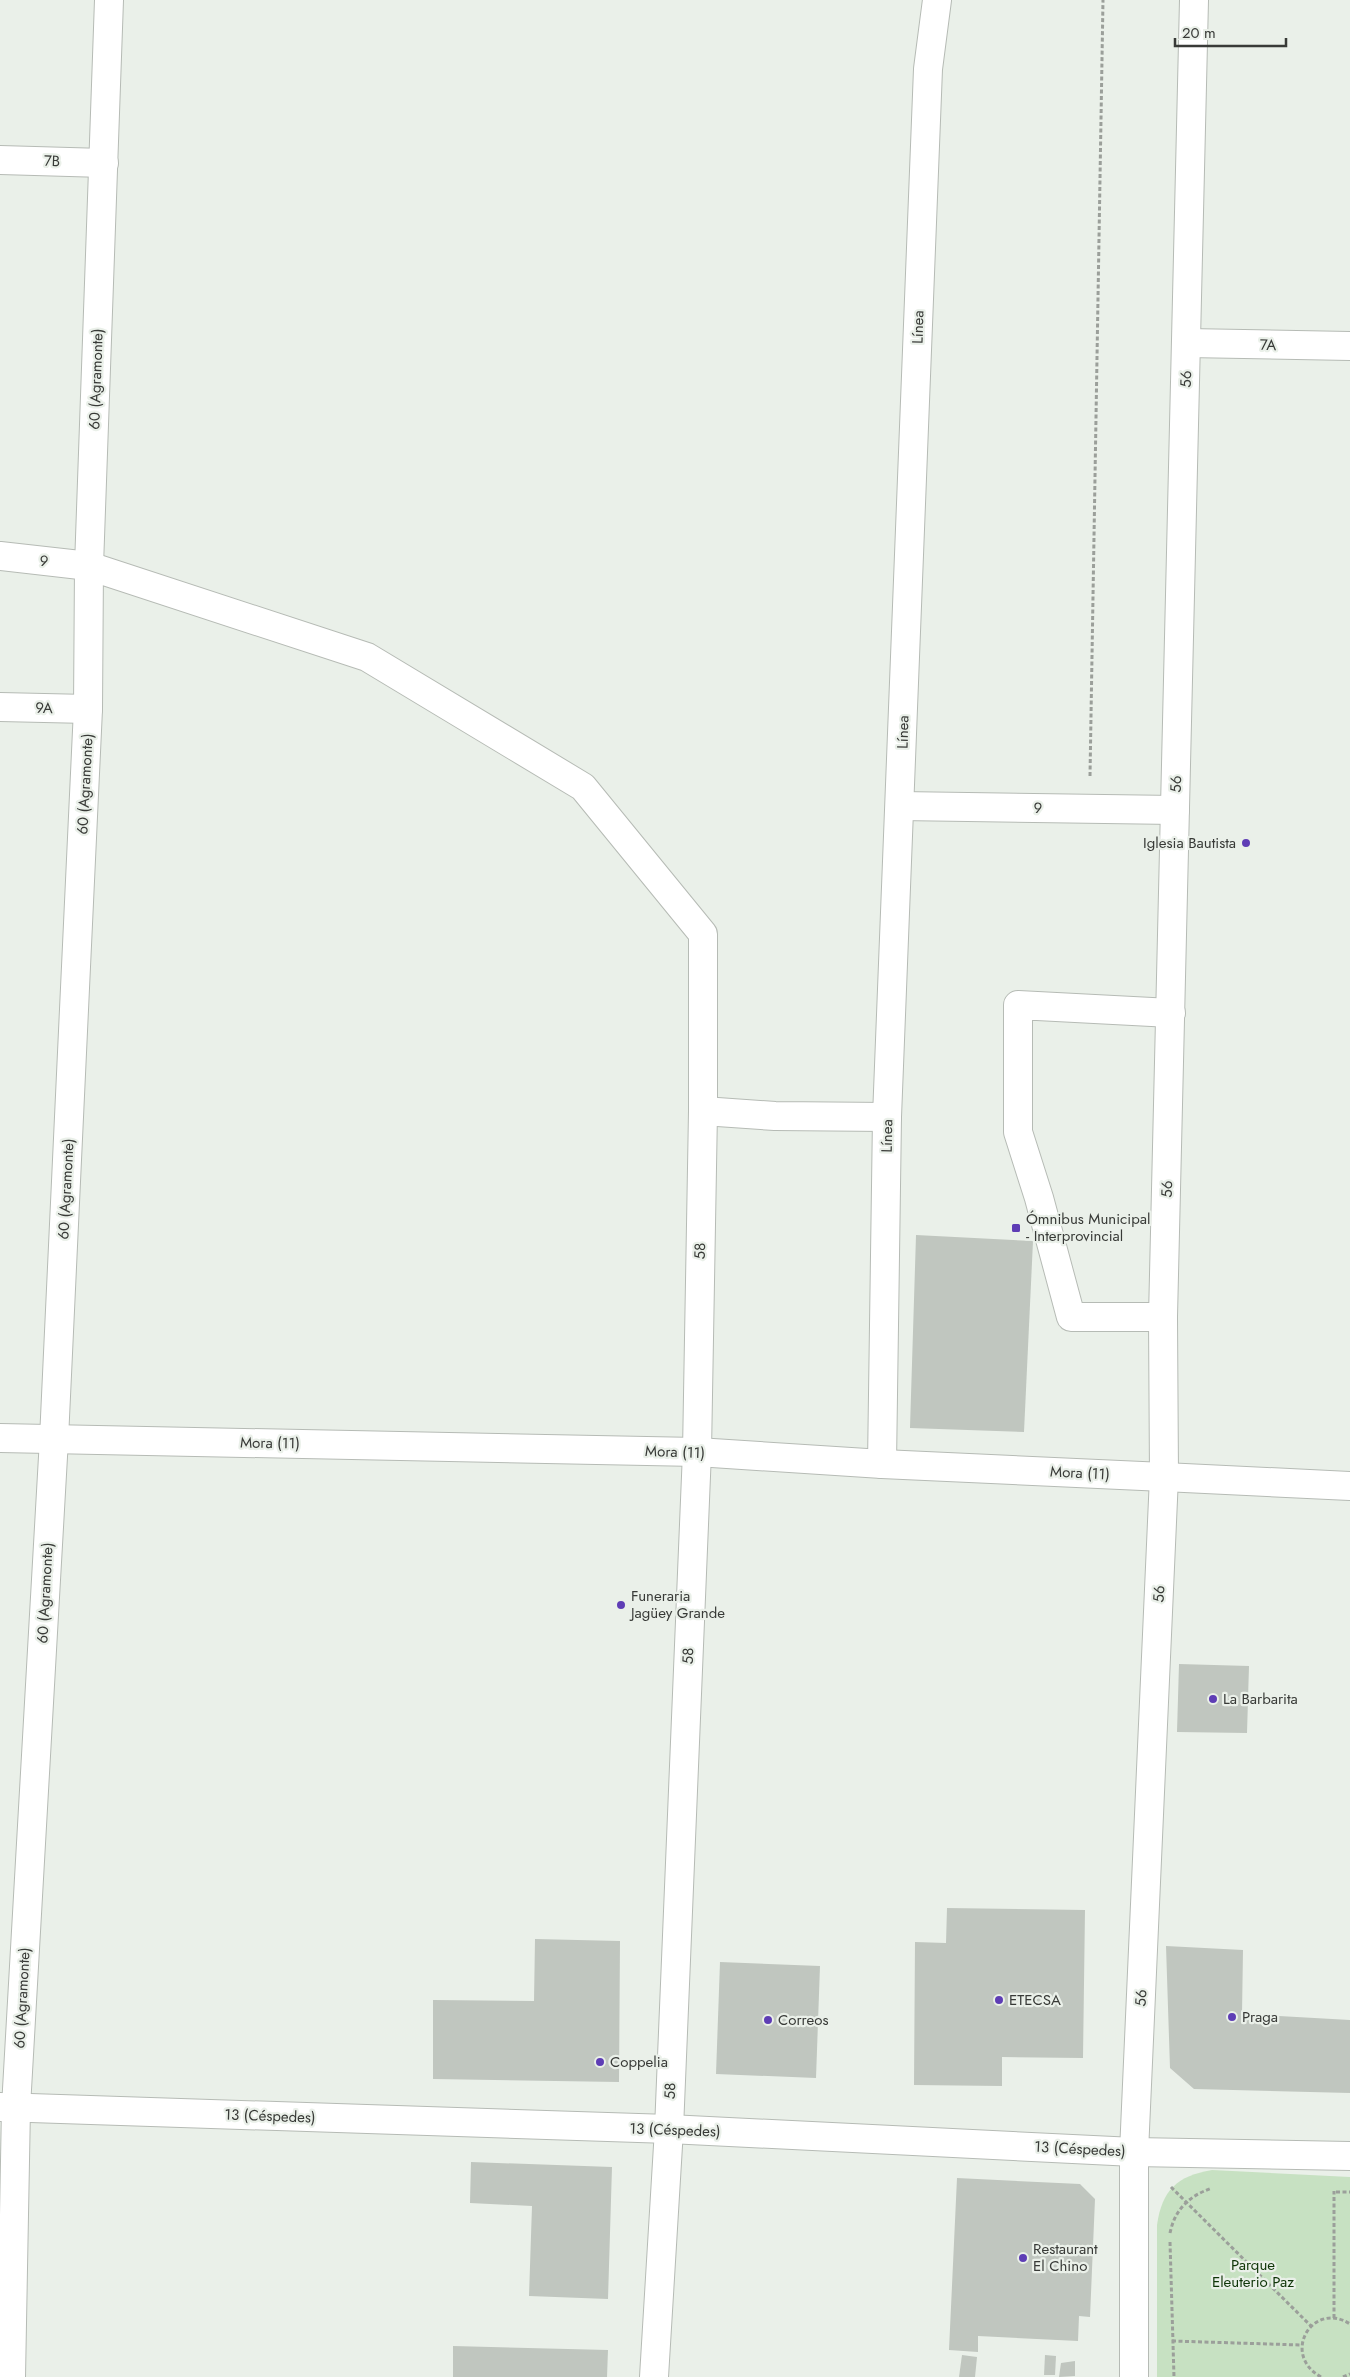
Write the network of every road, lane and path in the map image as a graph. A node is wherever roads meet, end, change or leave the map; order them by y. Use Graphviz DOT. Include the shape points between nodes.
graph roads {
  1 [pos="109,0"];
  2 [pos="937,0"];
  3 [pos="1103,0"];
  4 [pos="1194,0"];
  5 [pos="0,160"];
  6 [pos="104,163"];
  7 [pos="1187,343"];
  8 [pos="1350,346"];
  9 [pos="0,556"];
  10 [pos="88,566"];
  11 [pos="0,707"];
  12 [pos="88,710"];
  13 [pos="900,806"];
  14 [pos="1089,809"];
  15 [pos="1175,810"];
  16 [pos="703,934"];
  17 [pos="1171,1013"];
  18 [pos="703,1111"];
  19 [pos="887,1117"];
  20 [pos="1164,1318"];
  21 [pos="0,1438"];
  22 [pos="54,1439"];
  23 [pos="697,1452"];
  24 [pos="882,1464"];
  25 [pos="1164,1477"];
  26 [pos="1350,1486"];
  27 [pos="8,2107"];
  28 [pos="669,2129"];
  29 [pos="1134,2152"];
  30 [pos="1342,2156"];
  31 [pos="1216,2187"];
  32 [pos="1324,2191"];
  33 [pos="1334,2192"];
  34 [pos="1350,2192"];
  35 [pos="1185,2202"];
  36 [pos="1334,2318"];
  37 [pos="1350,2324"];
  38 [pos="1311,2326"];
  39 [pos="1134,2340"];
  40 [pos="1173,2341"];
  41 [pos="1301,2345"];
  42 [pos="1350,2374"];
  43 [pos="11,2377"];
  44 [pos="654,2377"];
  45 [pos="1134,2377"];
  46 [pos="1174,2377"];
  47 [pos="1321,2377"];
  48 [pos="1343,2377"];
  1 -- 6 [label="street, 60 (Agramonte)"];
  2 -- 13 [label="street, Línea" via="928,69"];
  3 -- 14 [label="path"];
  4 -- 7 [label="street, 56"];
  5 -- 6 [label="street, 7B"];
  6 -- 10 [label="street, 60 (Agramonte)"];
  7 -- 8 [label="street, 7A"];
  7 -- 15 [label="street, 56"];
  9 -- 10 [label="street, 9"];
  10 -- 12 [label="street, 60 (Agramonte)"];
  10 -- 16 [label="street, 9" via="367,657 583,787"];
  11 -- 12 [label="street, 9A"];
  12 -- 22 [label="street, 60 (Agramonte)"];
  13 -- 14 [label="street, 9"];
  13 -- 19 [label="street, Línea"];
  14 -- 15 [label="street, 9"];
  15 -- 17 [label="street, 56"];
  16 -- 18 [label="street, 58"];
  17 -- 20 [label="street, 56"];
  17 -- 20 [label="street" via="1018,1005 1018,1132 1071,1317"];
  18 -- 19 [label="street" via="776,1116"];
  18 -- 23 [label="street, 58"];
  19 -- 24 [label="street, Línea"];
  20 -- 25 [label="street, 56"];
  21 -- 22 [label="street, Mora (11)"];
  22 -- 23 [label="street, Mora (11)"];
  22 -- 27 [label="street, 60 (Agramonte)"];
  23 -- 24 [label="street, Mora (11)"];
  23 -- 28 [label="street, 58"];
  24 -- 25 [label="street, Mora (11)"];
  25 -- 26 [label="street, Mora (11)"];
  25 -- 29 [label="street, 56"];
  27 -- 28 [label="street, 13 (Céspedes)"];
  27 -- 43 [label="street, 60 (Agramonte)"];
  28 -- 29 [label="street, 13 (Céspedes)"];
  28 -- 44 [label="street, 58"];
  29 -- 30 [label="street, 13 (Céspedes)"];
  29 -- 35 [label="path"];
  29 -- 39 [label="street, 56"];
  30 -- 33 [label="path"];
  31 -- 35 [label="path" via="1199,2192"];
  32 -- 33 [label="path"];
  33 -- 34 [label="path"];
  33 -- 36 [label="path"];
  35 -- 38 [label="path"];
  35 -- 40 [label="path" via="1175,2216 1170,2232"];
  36 -- 37 [label="path"];
  36 -- 38 [label="path"];
  38 -- 41 [label="path"];
  39 -- 40 [label="path"];
  39 -- 45 [label="street, 56"];
  40 -- 41 [label="path"];
  40 -- 46 [label="path"];
  41 -- 47 [label="path" via="1305,2364"];
  42 -- 48 [label="path"];
}
